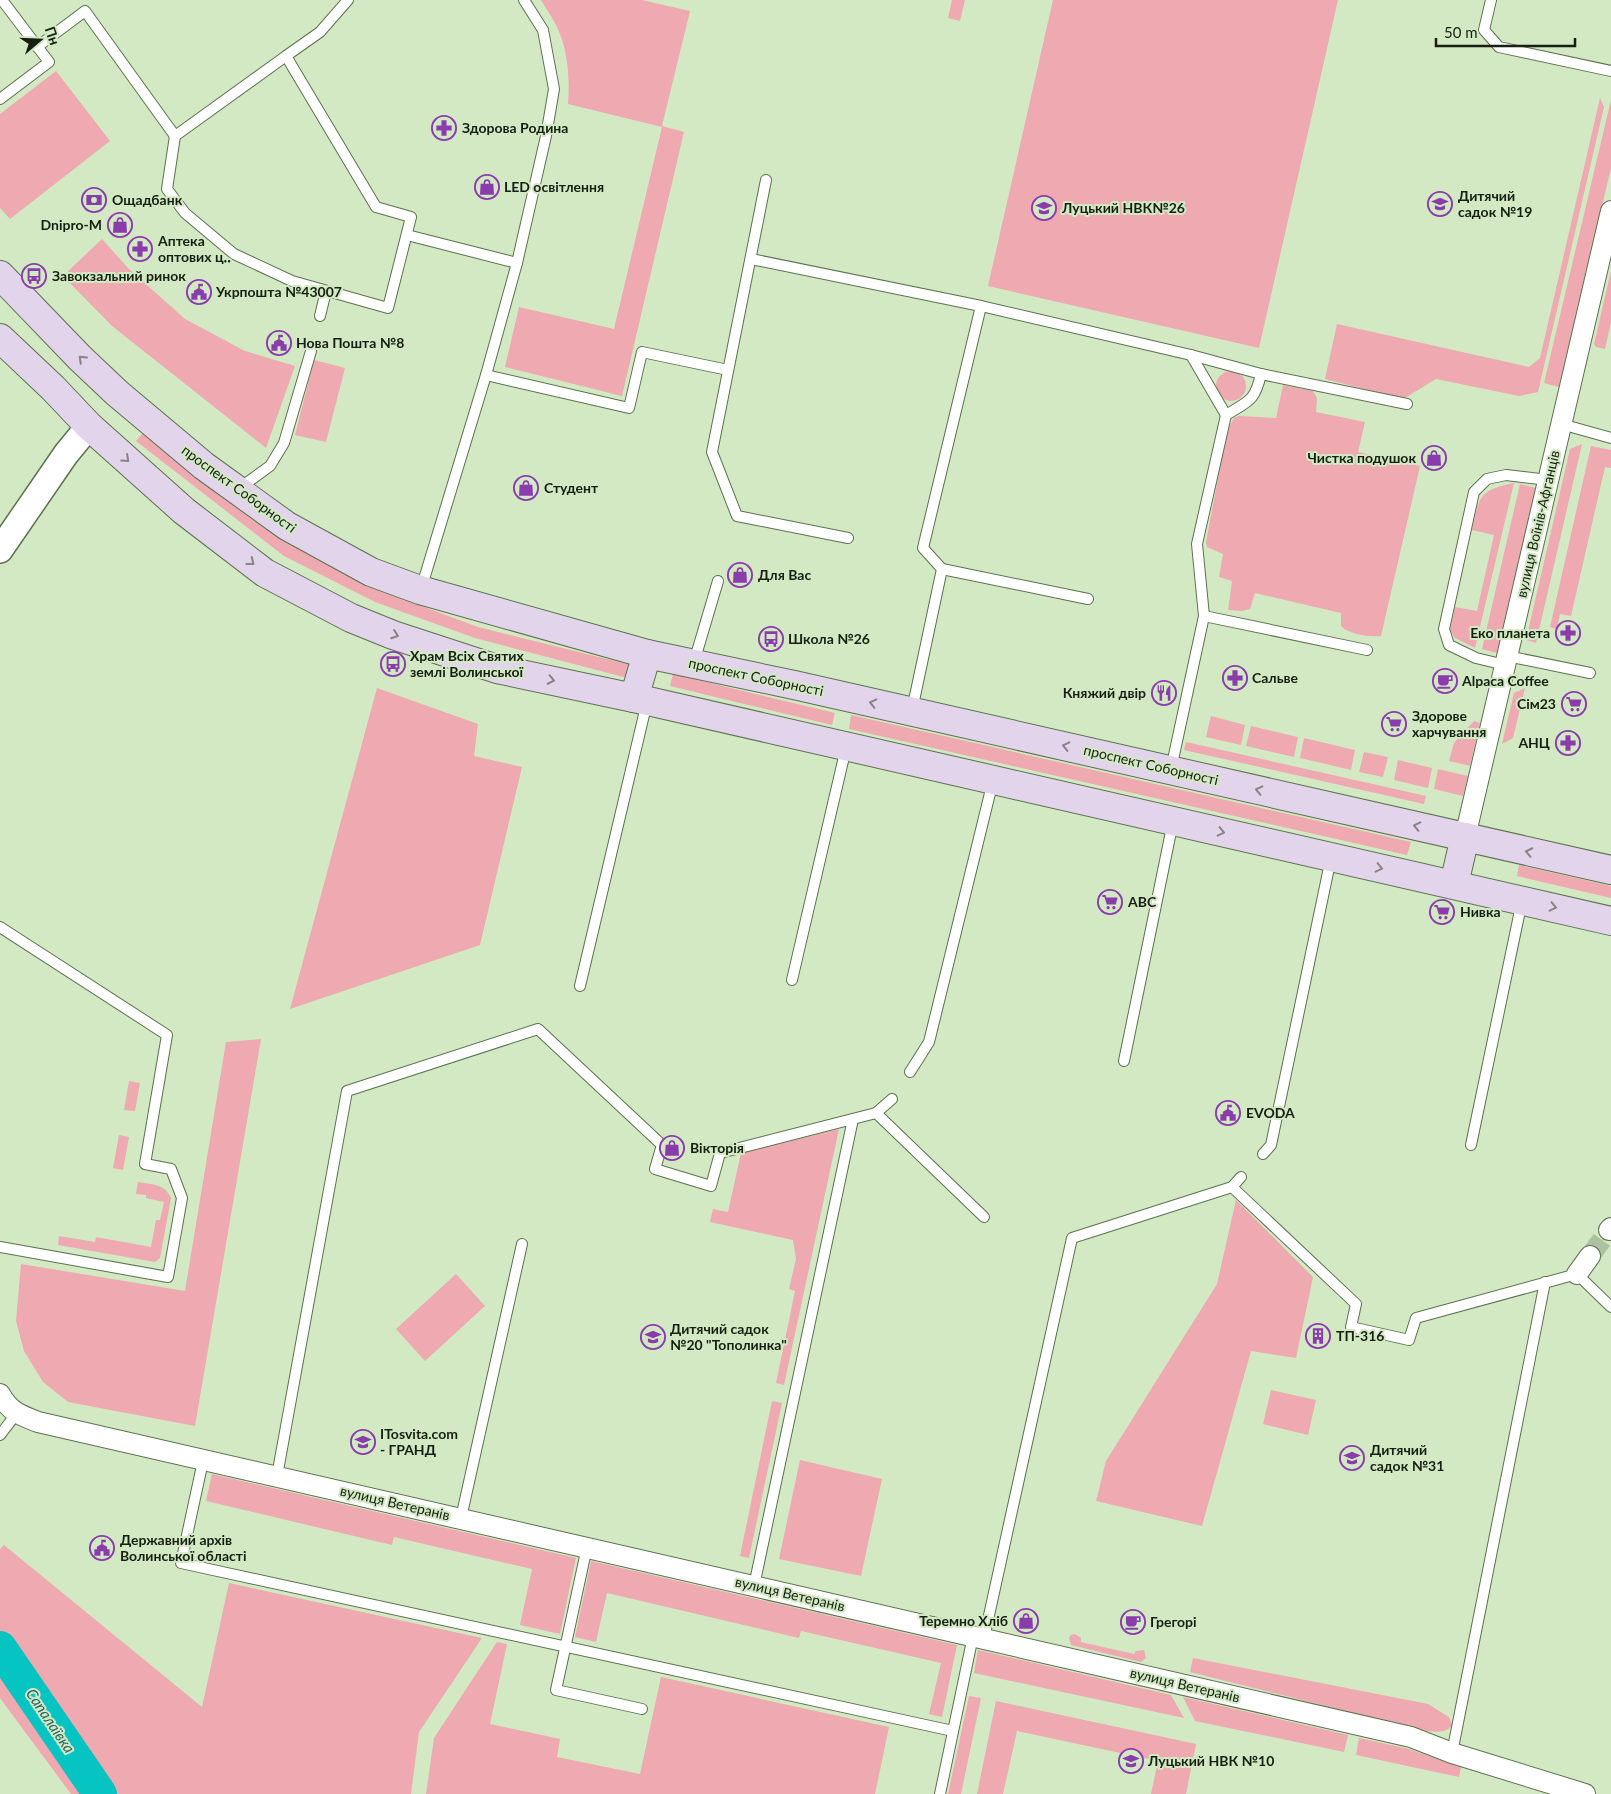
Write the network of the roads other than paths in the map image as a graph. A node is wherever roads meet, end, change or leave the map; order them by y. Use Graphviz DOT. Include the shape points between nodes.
graph roads {
  1 [pos="2,0"];
  2 [pos="348,0"];
  3 [pos="524,0"];
  4 [pos="1490,0"];
  5 [pos="37,46"];
  6 [pos="286,56"];
  7 [pos="1611,71"];
  8 [pos="0,99"];
  9 [pos="175,136"];
  10 [pos="766,180"];
  11 [pos="1611,211"];
  12 [pos="407,235"];
  13 [pos="750,259"];
  14 [pos="517,263"];
  15 [pos="0,275"];
  16 [pos="326,291"];
  17 [pos="981,306"];
  18 [pos="320,316"];
  19 [pos="0,338"];
  20 [pos="311,351"];
  21 [pos="1191,355"];
  22 [pos="728,370"];
  23 [pos="1260,374"];
  24 [pos="486,376"];
  25 [pos="117,393"];
  26 [pos="1406,404"];
  27 [pos="1226,415"];
  28 [pos="1561,424"];
  29 [pos="89,426"];
  30 [pos="1611,438"];
  31 [pos="1548,480"];
  32 [pos="237,490"];
  33 [pos="848,538"];
  34 [pos="0,550"];
  35 [pos="942,569"];
  36 [pos="718,581"];
  37 [pos="420,590"];
  38 [pos="1088,599"];
  39 [pos="1204,616"];
  40 [pos="1367,650"];
  41 [pos="647,654"];
  42 [pos="1506,661"];
  43 [pos="693,664"];
  44 [pos="1590,673"];
  45 [pos="641,700"];
  46 [pos="912,711"];
  47 [pos="846,747"];
  48 [pos="1171,770"];
  49 [pos="994,780"];
  50 [pos="1173,821"];
  51 [pos="1465,837"];
  52 [pos="1332,857"];
  53 [pos="1611,870"];
  54 [pos="1454,884"];
  55 [pos="1522,900"];
  56 [pos="1611,920"];
  57 [pos="0,927"];
  58 [pos="792,980"];
  59 [pos="580,986"];
  60 [pos="1124,1061"];
  61 [pos="910,1072"];
  62 [pos="892,1099"];
  63 [pos="876,1113"];
  64 [pos="853,1119"];
  65 [pos="1472,1145"];
  66 [pos="1263,1154"];
  67 [pos="1240,1177"];
  68 [pos="1232,1186"];
  69 [pos="984,1217"];
  70 [pos="522,1244"];
  71 [pos="0,1247"];
  72 [pos="1590,1256"];
  73 [pos="1576,1274"];
  74 [pos="1545,1282"];
  75 [pos="1611,1307"];
  76 [pos="0,1394"];
  77 [pos="16,1414"];
  78 [pos="0,1435"];
  79 [pos="203,1461"];
  80 [pos="277,1476"];
  81 [pos="461,1518"];
  82 [pos="587,1547"];
  83 [pos="754,1586"];
  84 [pos="979,1637"];
  85 [pos="565,1646"];
  86 [pos="642,1709"];
  87 [pos="953,1731"];
  88 [pos="1452,1753"];
  89 [pos="940,1794"];
  90 [pos="1585,1794"];
  1 -- 5 [label="lane"];
  2 -- 6 [label="lane" via="320,32"];
  3 -- 14 [label="lane" via="542,30 554,89"];
  4 -- 7 [label="lane" via="1484,30 1499,47"];
  5 -- 8 [label="lane" via="49,62"];
  5 -- 9 [label="lane" via="85,11"];
  6 -- 9 [label="lane"];
  6 -- 12 [label="lane" via="376,207 411,217"];
  9 -- 16 [label="lane" via="166,189 185,213 234,254 292,281"];
  10 -- 13 [label="lane"];
  11 -- 28 [label="street, вулиця Воїнів-Афганців"];
  12 -- 14 [label="lane"];
  12 -- 16 [label="lane" via="388,308"];
  13 -- 17 [label="lane"];
  13 -- 22 [label="lane"];
  14 -- 24 [label="lane"];
  25 -- 15 [label="main road, проспект Соборності, one-way"];
  16 -- 18 [label="lane"];
  17 -- 21 [label="lane"];
  17 -- 35 [label="lane" via="923,548"];
  19 -- 29 [label="main road"];
  20 -- 32 [label="lane" via="284,443 270,466"];
  21 -- 23 [label="lane"];
  21 -- 27 [label="lane"];
  22 -- 24 [label="lane" via="642,352 629,408"];
  22 -- 33 [label="lane" via="712,452 737,516"];
  23 -- 26 [label="lane"];
  23 -- 27 [label="lane" via="1257,390 1251,399"];
  24 -- 37 [label="lane"];
  25 -- 29 [label="main road"];
  25 -- 32 [label="main road, проспект Соборності"];
  27 -- 39 [label="lane" via="1197,544"];
  28 -- 30 [label="lane"];
  28 -- 31 [label="street, вулиця Воїнів-Афганців"];
  29 -- 34 [label="street"];
  29 -- 45 [label="main road, one-way" via="184,511 264,573 351,618 497,669"];
  31 -- 42 [label="street, вулиця Воїнів-Афганців"];
  31 -- 42 [label="lane" via="1506,475 1487,479 1474,492 1444,629 1449,645 1476,658"];
  32 -- 37 [label="main road, проспект Соборності" via="320,545 371,572"];
  35 -- 38 [label="lane"];
  35 -- 46 [label="lane"];
  36 -- 43 [label="lane"];
  37 -- 41 [label="main road, проспект Соборності"];
  39 -- 40 [label="lane"];
  39 -- 48 [label="lane"];
  41 -- 43 [label="main road, проспект Соборності"];
  41 -- 45 [label="main road"];
  42 -- 44 [label="lane"];
  42 -- 51 [label="street, вулиця Воїнів-Афганців"];
  46 -- 43 [label="main road, проспект Соборності, one-way"];
  45 -- 47 [label="main road"];
  45 -- 59 [label="lane"];
  48 -- 46 [label="main road, проспект Соборності, one-way"];
  47 -- 49 [label="main road"];
  47 -- 58 [label="lane"];
  51 -- 48 [label="main road, проспект Соборності, one-way"];
  49 -- 50 [label="main road"];
  49 -- 61 [label="lane" via="929,1042"];
  50 -- 52 [label="main road, one-way"];
  50 -- 60 [label="lane"];
  53 -- 51 [label="main road, проспект Соборності, one-way"];
  51 -- 54 [label="main road"];
  52 -- 54 [label="main road, one-way"];
  52 -- 66 [label="lane" via="1270,1145"];
  54 -- 55 [label="main road"];
  55 -- 56 [label="main road, one-way"];
  55 -- 65 [label="lane"];
  57 -- 71 [label="lane" via="167,1035 145,1164 171,1168 182,1198 168,1277"];
  62 -- 63 [label="lane"];
  63 -- 64 [label="lane"];
  63 -- 69 [label="lane"];
  64 -- 80 [label="lane" via="720,1153 711,1186 655,1169 662,1145 538,1029 348,1091"];
  64 -- 83 [label="lane"];
  67 -- 68 [label="lane"];
  68 -- 74 [label="lane" via="1356,1304 1351,1327 1409,1340 1416,1318"];
  68 -- 84 [label="lane" via="1072,1238"];
  70 -- 81 [label="lane"];
  72 -- 73 [label="street"];
  73 -- 74 [label="lane"];
  73 -- 75 [label="lane"];
  74 -- 88 [label="lane"];
  76 -- 77 [label="street"];
  77 -- 78 [label="lane"];
  77 -- 79 [label="street, вулиця Ветеранів"];
  79 -- 80 [label="street, вулиця Ветеранів"];
  79 -- 85 [label="lane" via="181,1563"];
  80 -- 81 [label="street, вулиця Ветеранів"];
  81 -- 82 [label="street, вулиця Ветеранів"];
  82 -- 83 [label="street, вулиця Ветеранів"];
  82 -- 85 [label="lane"];
  83 -- 84 [label="street, вулиця Ветеранів"];
  84 -- 87 [label="lane"];
  84 -- 88 [label="street, вулиця Ветеранів" via="1411,1737"];
  85 -- 86 [label="lane" via="556,1690"];
  85 -- 87 [label="lane"];
  87 -- 89 [label="lane"];
  88 -- 90 [label="street, вулиця Ветеранів"];
}
